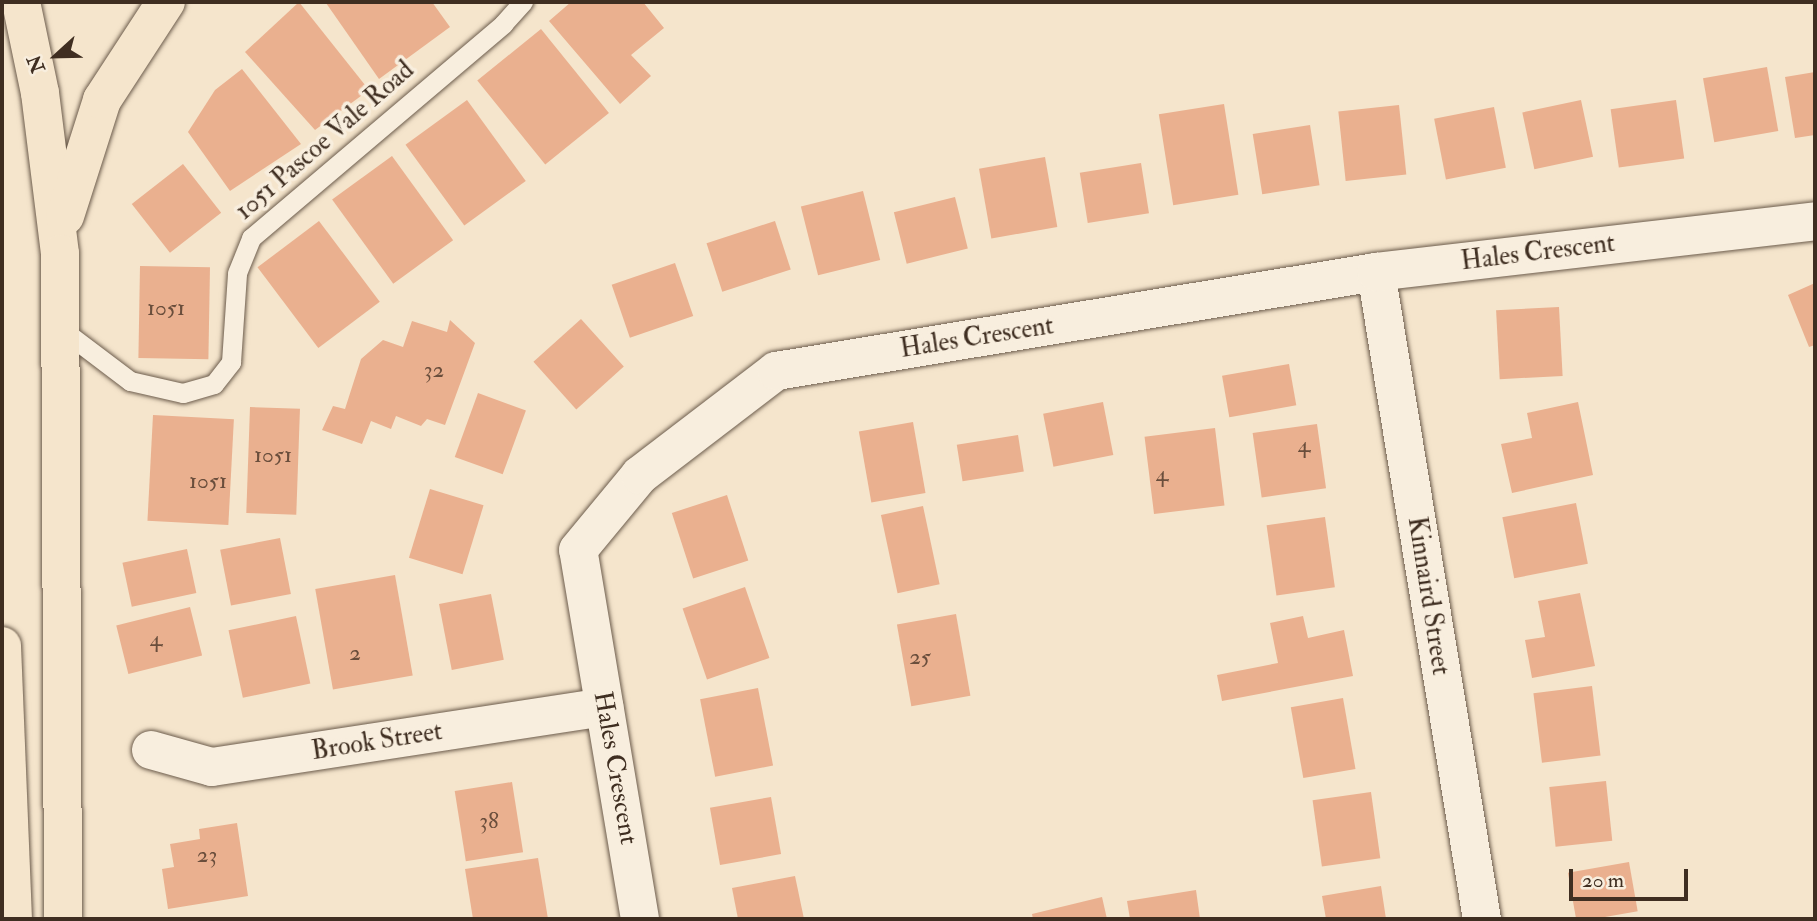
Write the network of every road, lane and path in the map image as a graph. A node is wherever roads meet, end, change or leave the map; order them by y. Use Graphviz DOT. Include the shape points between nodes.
graph roads {
  1 [pos="22,2"];
  2 [pos="166,2"];
  3 [pos="523,2"];
  4 [pos="1815,221"];
  5 [pos="60,254"];
  6 [pos="1376,272"];
  7 [pos="60,327"];
  8 [pos="2,646"];
  9 [pos="604,707"];
  10 [pos="150,750"];
  11 [pos="13,919"];
  12 [pos="63,919"];
  13 [pos="640,919"];
  14 [pos="1482,919"];
  1 -- 5 [label="main road" via="42,106"];
  2 -- 5 [label="main road" via="127,55 94,117 72,182"];
  3 -- 7 [label="lane, 1051 Pascoe Vale Road" via="503,24 251,238 237,273 232,357 214,384 183,393 130,381"];
  4 -- 6 [label="street, Hales Crescent"];
  5 -- 7 [label="main road"];
  6 -- 9 [label="street, Hales Crescent" via="776,371 640,475 578,550"];
  6 -- 14 [label="street, Kinnaird Street"];
  7 -- 12 [label="main road"];
  8 -- 11 [label="main road"];
  9 -- 10 [label="street, Brook Street" via="212,767"];
  9 -- 13 [label="street, Hales Crescent"];
}
